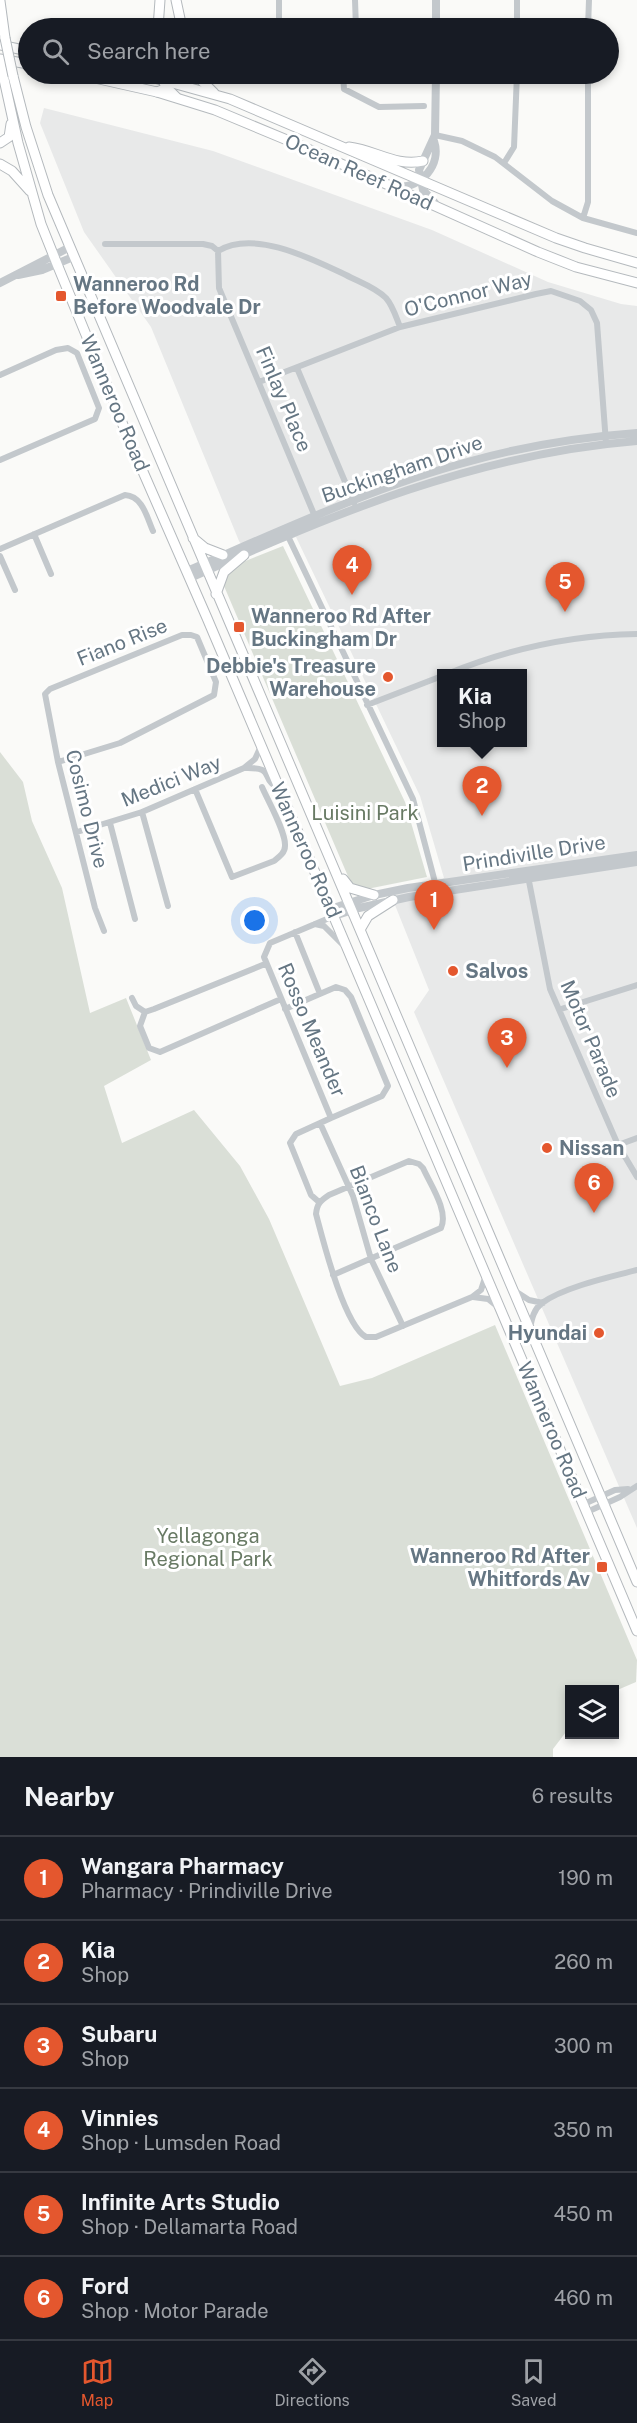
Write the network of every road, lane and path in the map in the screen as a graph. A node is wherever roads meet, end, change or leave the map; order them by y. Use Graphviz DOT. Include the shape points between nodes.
graph roads {
  1 [pos="162,0"];
  2 [pos="176,0"];
  3 [pos="279,0"];
  4 [pos="355,0"];
  5 [pos="436,0"];
  6 [pos="517,0"];
  7 [pos="589,0"];
  8 [pos="0,1"];
  9 [pos="159,18"];
  10 [pos="164,18"];
  11 [pos="179,18"];
  12 [pos="279,18"];
  13 [pos="356,18"];
  14 [pos="436,18"];
  15 [pos="517,18"];
  16 [pos="588,18"];
  17 [pos="3,42"];
  18 [pos="18,47"];
  19 [pos="0,60"];
  20 [pos="18,63"];
  21 [pos="8,76"];
  22 [pos="121,84"];
  23 [pos="163,84"];
  24 [pos="170,84"];
  25 [pos="184,84"];
  26 [pos="205,84"];
  27 [pos="344,84"];
  28 [pos="436,84"];
  29 [pos="517,84"];
  30 [pos="588,84"];
  31 [pos="157,92"];
  32 [pos="214,93"];
  33 [pos="176,97"];
  34 [pos="424,106"];
  35 [pos="11,119"];
  36 [pos="435,138"];
  37 [pos="0,143"];
  38 [pos="338,145"];
  39 [pos="423,161"];
  40 [pos="504,163"];
  41 [pos="0,164"];
  42 [pos="421,181"];
  43 [pos="392,187"];
  44 [pos="31,193"];
  45 [pos="440,208"];
  46 [pos="583,218"];
  47 [pos="637,233"];
  48 [pos="105,244"];
  49 [pos="218,251"];
  50 [pos="72,252"];
  51 [pos="55,260"];
  52 [pos="637,263"];
  53 [pos="0,283"];
  54 [pos="637,283"];
  55 [pos="400,327"];
  56 [pos="297,368"];
  57 [pos="0,375"];
  58 [pos="259,382"];
  59 [pos="637,433"];
  60 [pos="606,439"];
  61 [pos="637,441"];
  62 [pos="0,460"];
  63 [pos="354,504"];
  64 [pos="317,519"];
  65 [pos="153,531"];
  66 [pos="287,533"];
  67 [pos="34,534"];
  68 [pos="192,537"];
  69 [pos="0,549"];
  70 [pos="223,555"];
  71 [pos="244,555"];
  72 [pos="0,556"];
  73 [pos="205,568"];
  74 [pos="51,574"];
  75 [pos="188,575"];
  76 [pos="15,590"];
  77 [pos="216,594"];
  78 [pos="637,634"];
  79 [pos="460,669"];
  80 [pos="437,678"];
  81 [pos="45,694"];
  82 [pos="367,705"];
  83 [pos="261,746"];
  84 [pos="58,762"];
  85 [pos="244,768"];
  86 [pos="262,787"];
  87 [pos="278,788"];
  88 [pos="195,789"];
  89 [pos="142,812"];
  90 [pos="110,823"];
  91 [pos="76,832"];
  92 [pos="637,855"];
  93 [pos="637,862"];
  94 [pos="335,870"];
  95 [pos="528,875"];
  96 [pos="436,889"];
  97 [pos="374,895"];
  98 [pos="393,900"];
  99 [pos="168,906"];
  100 [pos="351,906"];
  101 [pos="332,913"];
  102 [pos="135,919"];
  103 [pos="314,924"];
  104 [pos="361,928"];
  105 [pos="104,931"];
  106 [pos="295,932"];
  107 [pos="350,952"];
  108 [pos="265,964"];
  109 [pos="637,985"];
  110 [pos="320,994"];
  111 [pos="132,998"];
  112 [pos="281,999"];
  113 [pos="285,1009"];
  114 [pos="561,1010"];
  115 [pos="145,1011"];
  116 [pos="332,1118"];
  117 [pos="320,1123"];
  118 [pos="637,1138"];
  119 [pos="618,1145"];
  120 [pos="637,1177"];
  121 [pos="348,1188"];
  122 [pos="319,1202"];
  123 [pos="371,1259"];
  124 [pos="637,1270"];
  125 [pos="333,1275"];
  126 [pos="486,1275"];
  127 [pos="514,1291"];
  128 [pos="472,1297"];
  129 [pos="543,1303"];
  130 [pos="500,1309"];
  131 [pos="404,1326"];
  132 [pos="530,1329"];
  133 [pos="637,1486"];
  134 [pos="602,1500"];
  135 [pos="585,1508"];
  136 [pos="637,1582"];
  137 [pos="637,1631"];
  1 -- 9 [label="main road"];
  1 -- 10 [label="main road"];
  2 -- 11 [label="main road"];
  3 -- 12 [label="street"];
  4 -- 13 [label="street"];
  5 -- 14 [label="street"];
  6 -- 15 [label="street"];
  7 -- 16 [label="street"];
  8 -- 17 [label="main road"];
  17 -- 18 [label="main road"];
  17 -- 21 [label="main road, bridge"];
  19 -- 20 [label="main road"];
  19 -- 21 [label="main road, Wanneroo Road"];
  21 -- 35 [label="main road, Wanneroo Road"];
  21 -- 50 [label="main road, Wanneroo Road" via="41,178"];
  22 -- 31 [label="main road, Ocean Reef Road"];
  23 -- 31 [label="main road"];
  24 -- 33 [label="main road"];
  25 -- 32 [label="main road, Ocean Reef Road"];
  26 -- 32 [label="main road"];
  27 -- 34 [label="street" via="344,89 376,106"];
  28 -- 36 [label="street"];
  29 -- 40 [label="street" via="514,147"];
  30 -- 46 [label="street" via="588,202"];
  31 -- 33 [label="main road, Ocean Reef Road"];
  32 -- 38 [label="main road, Ocean Reef Road"];
  33 -- 43 [label="main road, Ocean Reef Road" via="258,127"];
  35 -- 37 [label="main road" via="9,137"];
  35 -- 44 [label="main road, Wanneroo Road"];
  36 -- 39 [label="street"];
  36 -- 40 [label="street" via="462,141"];
  36 -- 42 [label="street" via="437,150 428,174"];
  38 -- 39 [label="main road" via="363,148 396,162"];
  38 -- 42 [label="main road, Ocean Reef Road"];
  39 -- 42 [label="street" via="419,170"];
  40 -- 46 [label="street" via="552,201"];
  41 -- 44 [label="main road" via="12,171"];
  42 -- 43 [label="street" via="405,188"];
  42 -- 45 [label="street" via="426,195"];
  42 -- 52 [label="main road, Ocean Reef Road" via="556,238"];
  43 -- 45 [label="main road, Ocean Reef Road"];
  44 -- 51 [label="main road, Wanneroo Road"];
  45 -- 54 [label="main road, Ocean Reef Road" via="576,267"];
  46 -- 47 [label="street"];
  48 -- 49 [label="street" via="203,244"];
  49 -- 55 [label="street" via="234,244 273,246 306,256 384,296"];
  49 -- 58 [label="street, Finlay Place" via="219,288"];
  50 -- 51 [label="street"];
  50 -- 68 [label="main road, Wanneroo Road"];
  51 -- 53 [label="street"];
  51 -- 75 [label="main road, Wanneroo Road"];
  55 -- 56 [label="street, O'Connor Way"];
  55 -- 60 [label="street, O'Connor Way" via="551,291 579,301 591,310 597,323"];
  56 -- 58 [label="street, O'Connor Way"];
  56 -- 63 [label="street"];
  57 -- 62 [label="street" via="69,348 77,353 99,408 95,419"];
  58 -- 64 [label="street, Finlay Place"];
  59 -- 60 [label="street, Buckingham Drive"];
  60 -- 61 [label="street, Buckingham Drive"];
  60 -- 63 [label="street, Buckingham Drive" via="562,442 471,461"];
  63 -- 64 [label="street, Buckingham Drive"];
  64 -- 66 [label="street, Buckingham Drive"];
  65 -- 67 [label="street" via="140,502 128,495"];
  66 -- 70 [label="street, Buckingham Drive"];
  66 -- 71 [label="street, Buckingham Drive"];
  66 -- 82 [label="street"];
  67 -- 69 [label="street"];
  67 -- 74 [label="street"];
  68 -- 70 [label="main road"];
  68 -- 73 [label="main road, Wanneroo Road"];
  70 -- 73 [label="street, Buckingham Drive"];
  71 -- 73 [label="street, Buckingham Drive"];
  71 -- 77 [label="main road" via="225,572"];
  72 -- 76 [label="street"];
  73 -- 75 [label="street, Buckingham Drive"];
  73 -- 77 [label="main road, Wanneroo Road"];
  75 -- 83 [label="main road, Wanneroo Road"];
  77 -- 94 [label="main road, Wanneroo Road"];
  78 -- 79 [label="street" via="532,646"];
  80 -- 82 [label="street"];
  81 -- 84 [label="street, Cosimo Drive"];
  81 -- 84 [label="street, Fiano Rise" via="186,634 199,640 216,682 210,698 143,732 103,750"];
  82 -- 96 [label="street" via="413,799"];
  83 -- 85 [label="street, Medici Way" via="255,759"];
  83 -- 87 [label="main road, Wanneroo Road"];
  84 -- 91 [label="street, Cosimo Drive"];
  85 -- 87 [label="street, Medici Way" via="260,767"];
  85 -- 88 [label="street, Medici Way"];
  86 -- 88 [label="street" via="284,838 284,850 274,861 232,877"];
  87 -- 101 [label="main road, Wanneroo Road"];
  88 -- 89 [label="street, Medici Way"];
  89 -- 90 [label="street, Medici Way"];
  89 -- 99 [label="street"];
  90 -- 91 [label="street, Medici Way"];
  90 -- 102 [label="street"];
  91 -- 105 [label="street, Cosimo Drive"];
  92 -- 95 [label="street, Prindiville Drive"];
  93 -- 95 [label="street, Prindiville Drive"];
  94 -- 97 [label="main road" via="350,888"];
  94 -- 100 [label="main road, Wanneroo Road"];
  95 -- 96 [label="street, Prindiville Drive"];
  95 -- 114 [label="street, Motor Parade" via="550,988"];
  96 -- 97 [label="street, Prindiville Drive"];
  96 -- 98 [label="street, Prindiville Drive"];
  97 -- 100 [label="street, Prindiville Drive"];
  98 -- 100 [label="street, Prindiville Drive"];
  98 -- 104 [label="main road" via="368,916"];
  100 -- 101 [label="street, Prindiville Drive"];
  100 -- 104 [label="main road, Wanneroo Road"];
  101 -- 103 [label="street, Rosso Meander"];
  101 -- 107 [label="main road, Wanneroo Road"];
  103 -- 106 [label="street, Rosso Meander"];
  103 -- 107 [label="street" via="324,926"];
  104 -- 127 [label="main road, Wanneroo Road"];
  106 -- 108 [label="street, Rosso Meander" via="270,943"];
  106 -- 110 [label="street"];
  107 -- 126 [label="main road, Wanneroo Road"];
  108 -- 112 [label="street, Rosso Meander"];
  108 -- 115 [label="street"];
  109 -- 114 [label="street"];
  110 -- 113 [label="street"];
  110 -- 116 [label="street" via="336,987 348,992 387,1086 382,1096"];
  111 -- 115 [label="street"];
  112 -- 113 [label="street, Rosso Meander"];
  112 -- 115 [label="street" via="160,1052 151,1050 144,1037 140,1023"];
  113 -- 116 [label="street, Rosso Meander"];
  114 -- 119 [label="street, Motor Parade"];
  116 -- 117 [label="street, Rosso Meander"];
  117 -- 121 [label="street, Bianco Lane"];
  117 -- 122 [label="street, Rosso Meander" via="296,1134 290,1143 311,1195"];
  118 -- 119 [label="street"];
  119 -- 120 [label="street, Motor Parade"];
  121 -- 122 [label="street"];
  121 -- 123 [label="street, Bianco Lane"];
  121 -- 123 [label="street" via="409,1161 415,1162 423,1168 442,1210 441,1228"];
  122 -- 125 [label="street" via="316,1214"];
  123 -- 125 [label="street"];
  123 -- 131 [label="street, Bianco Lane"];
  124 -- 129 [label="street" via="585,1284"];
  125 -- 131 [label="street" via="362,1335 376,1337"];
  126 -- 128 [label="street" via="481,1290"];
  126 -- 130 [label="main road, Wanneroo Road"];
  127 -- 129 [label="street"];
  127 -- 132 [label="main road, Wanneroo Road"];
  128 -- 130 [label="street" via="488,1299"];
  128 -- 131 [label="street"];
  129 -- 132 [label="street" via="533,1315"];
  130 -- 135 [label="main road, Wanneroo Road"];
  132 -- 134 [label="main road, Wanneroo Road"];
  133 -- 134 [label="street" via="616,1490"];
  134 -- 135 [label="street"];
  134 -- 136 [label="main road, Wanneroo Road"];
  135 -- 137 [label="main road, Wanneroo Road"];
}
